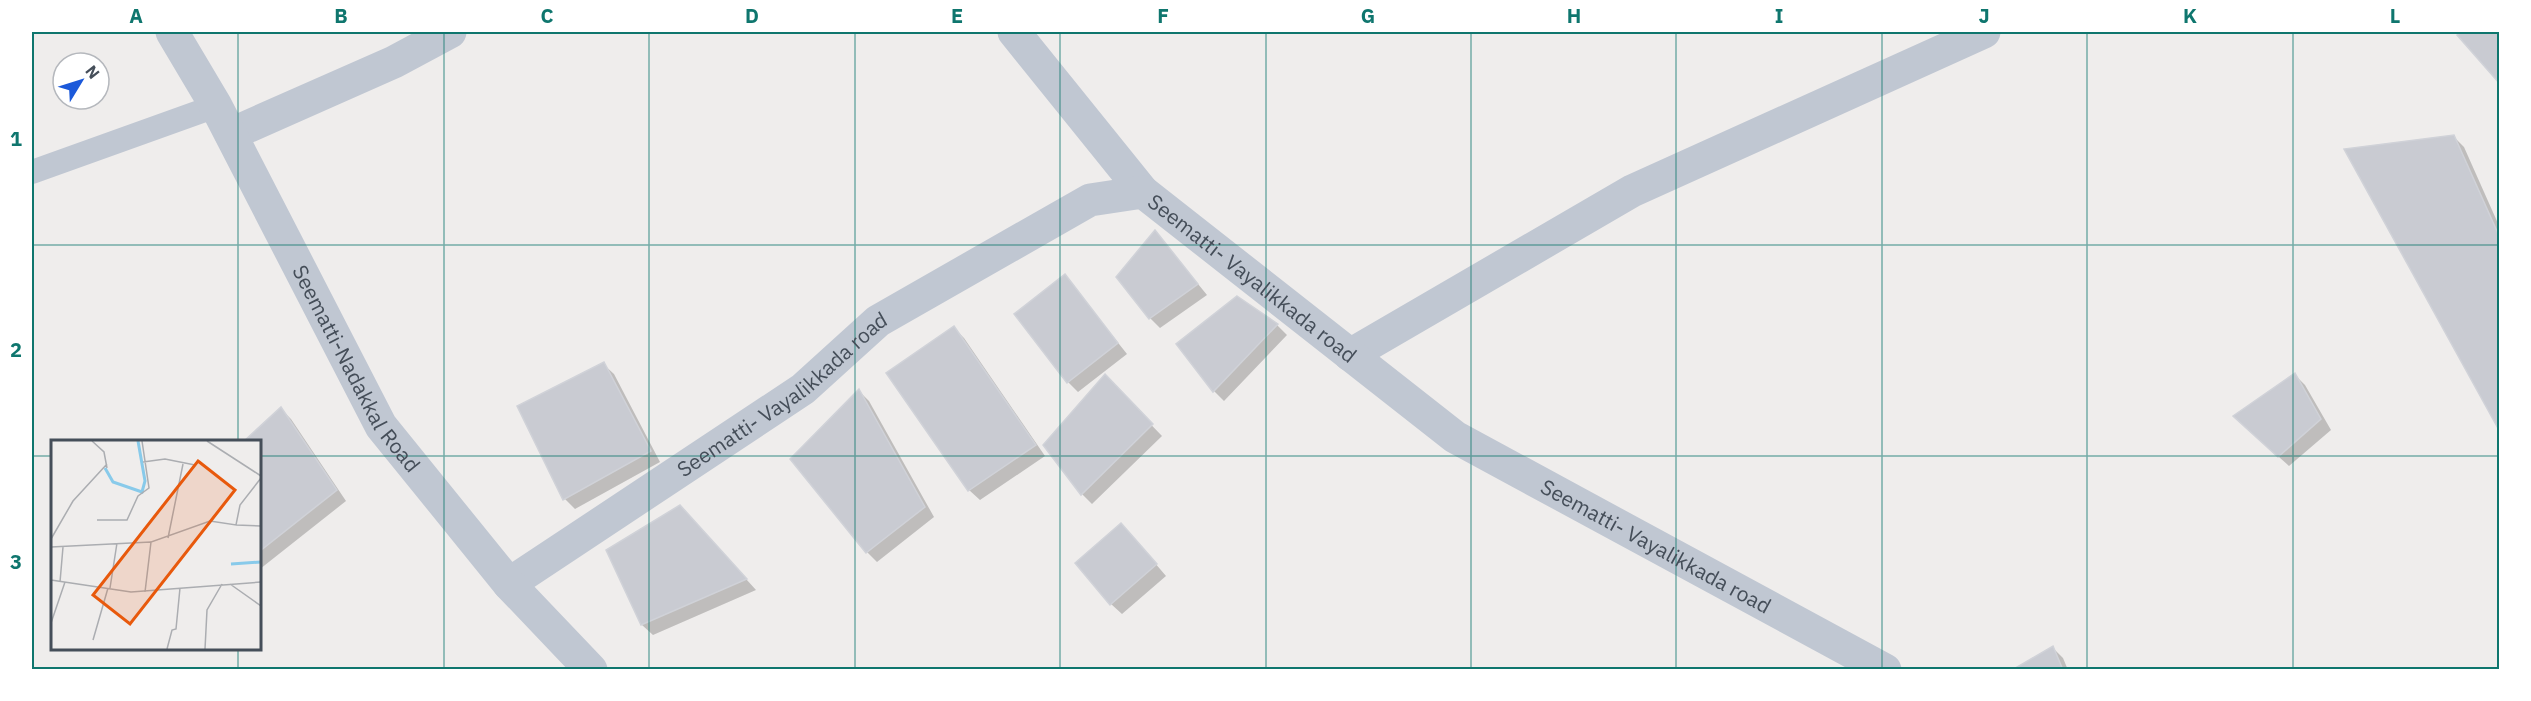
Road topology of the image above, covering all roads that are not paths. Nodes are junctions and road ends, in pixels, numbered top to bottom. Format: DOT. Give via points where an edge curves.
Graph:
graph roads {
  1 [pos="172,32"];
  2 [pos="450,32"];
  3 [pos="1014,32"];
  4 [pos="1984,32"];
  5 [pos="216,106"];
  6 [pos="231,134"];
  7 [pos="32,172"];
  8 [pos="1143,192"];
  9 [pos="1350,355"];
  10 [pos="509,584"];
  11 [pos="591,669"];
  12 [pos="1885,669"];
  1 -- 5 [label="street, Seematti-Nadakkal Road"];
  2 -- 6 [label="street" via="394,62"];
  3 -- 8 [label="street"];
  4 -- 9 [label="street" via="1632,191"];
  5 -- 6 [label="street, Seematti-Nadakkal Road"];
  5 -- 7 [label="lane"];
  6 -- 10 [label="street, Seematti-Nadakkal Road" via="381,426"];
  8 -- 9 [label="street, Seematti- Vayalikkada road"];
  8 -- 10 [label="street, Seematti- Vayalikkada road" via="1090,200 878,321 803,389"];
  9 -- 12 [label="street, Seematti- Vayalikkada road" via="1455,437"];
  10 -- 11 [label="street, Seematti-Nadakkal Road"];
}
